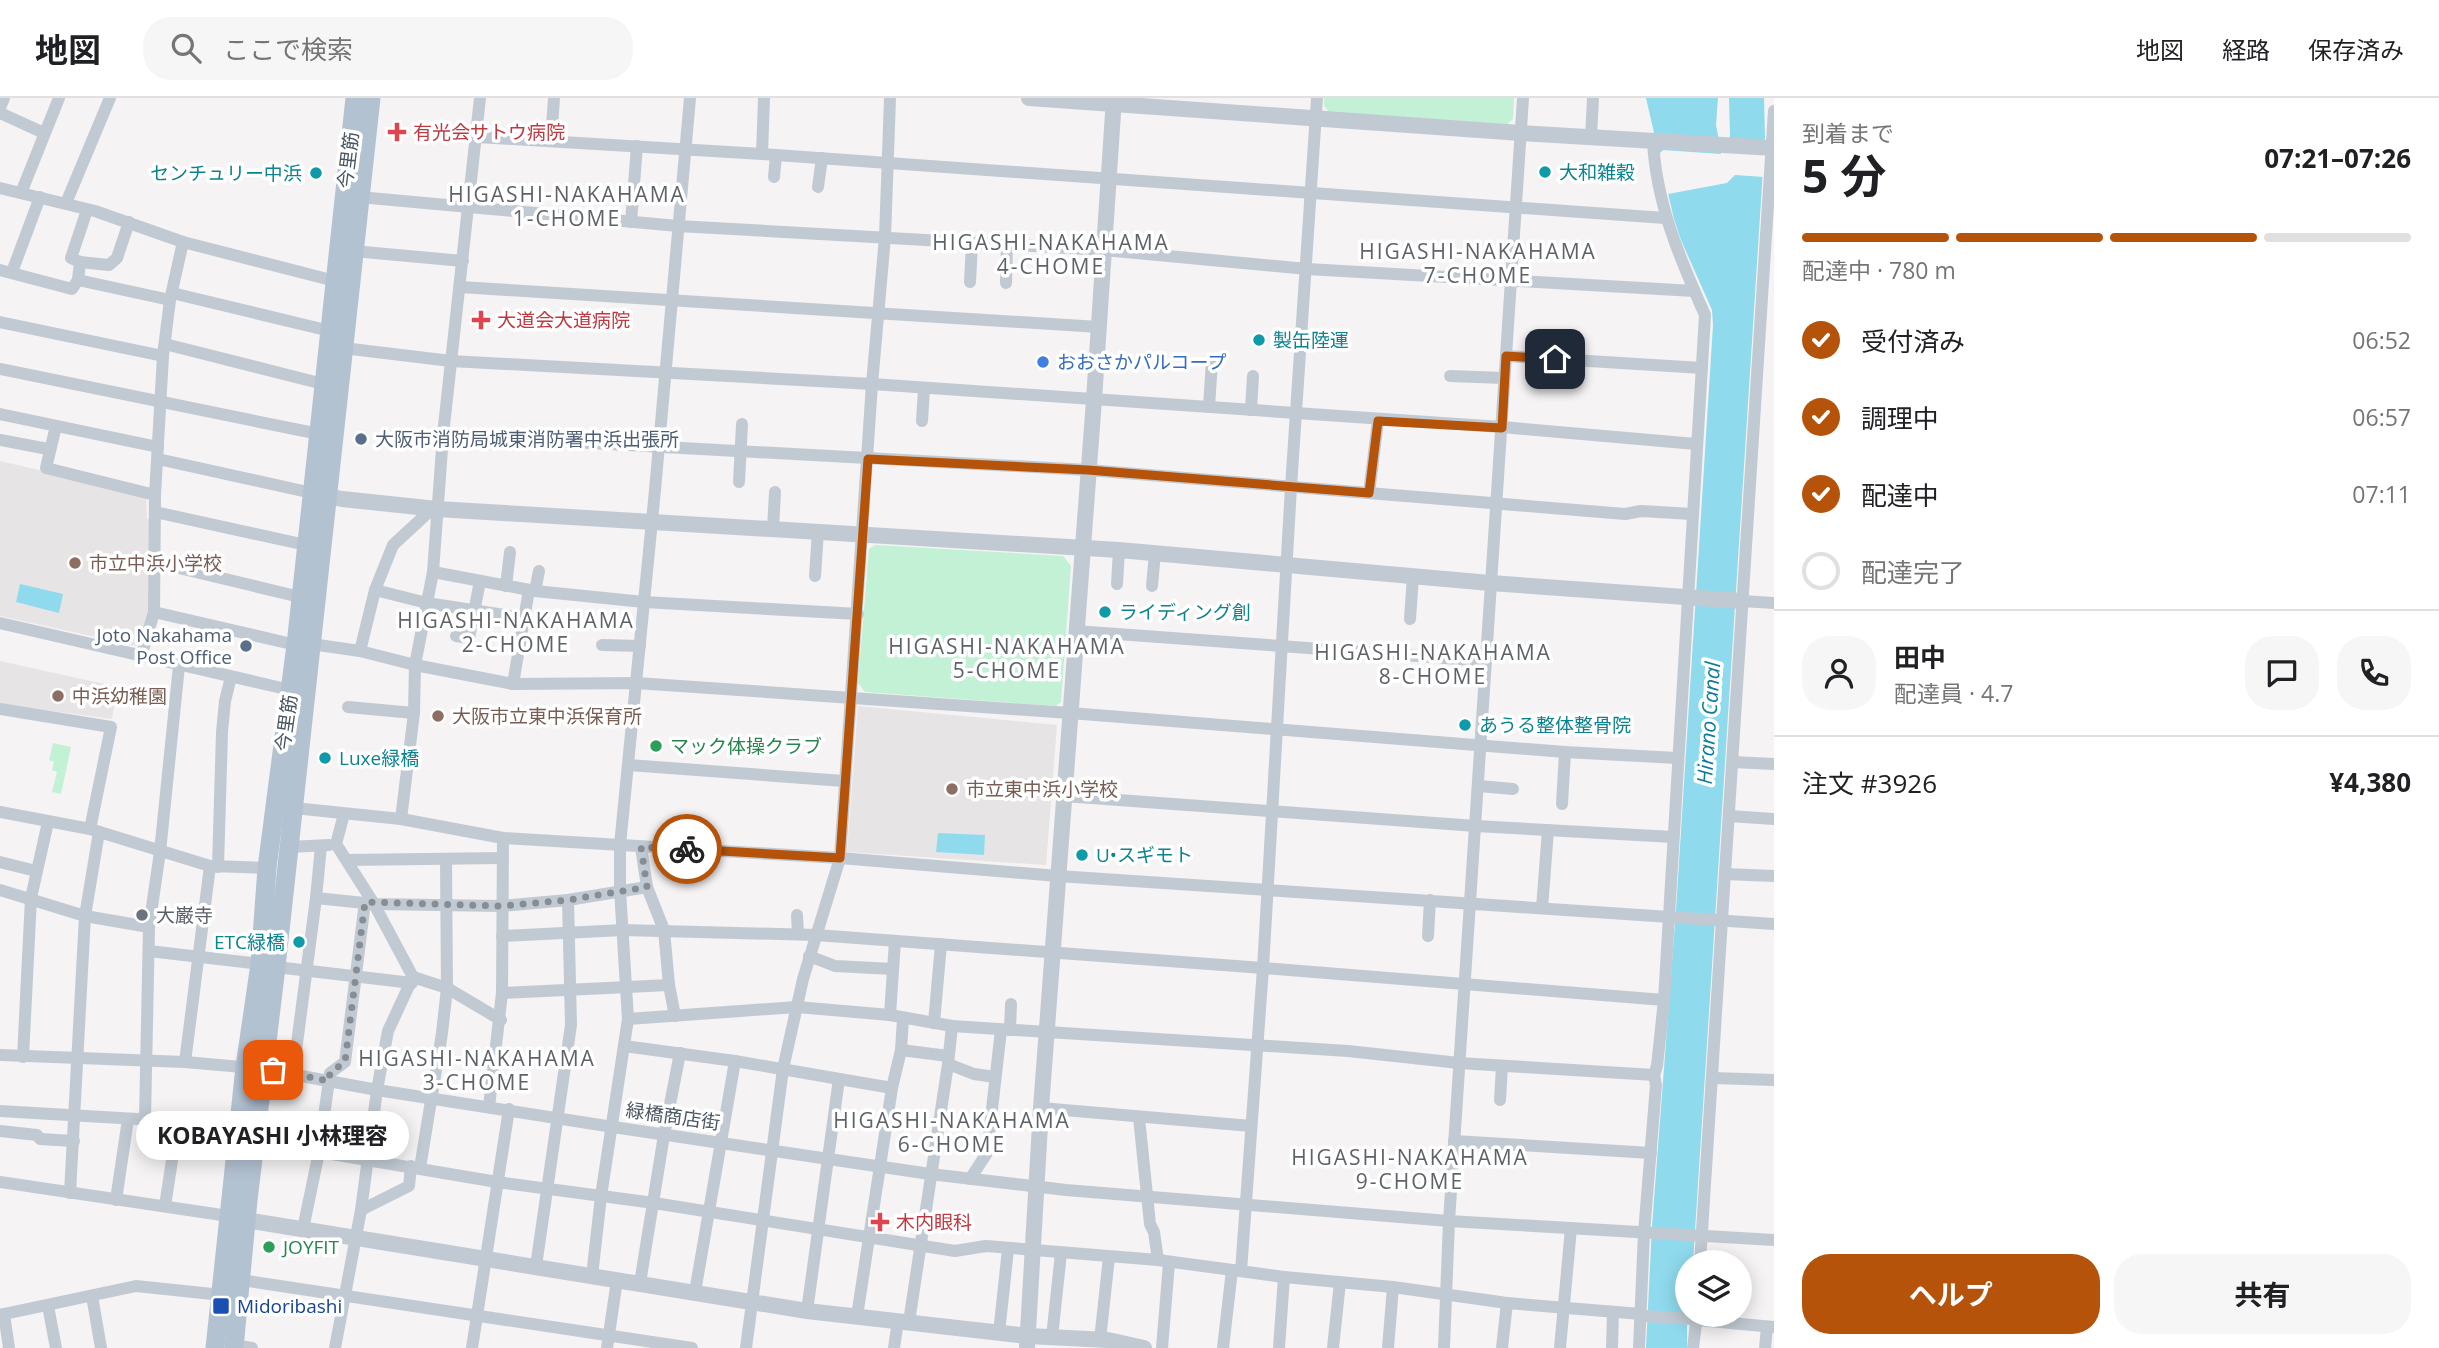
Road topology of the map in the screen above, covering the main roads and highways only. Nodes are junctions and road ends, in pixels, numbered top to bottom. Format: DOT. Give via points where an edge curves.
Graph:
graph roads {
  1 [pos="355,98"];
  2 [pos="372,98"];
  3 [pos="319,494"];
  4 [pos="303,644"];
  5 [pos="298,692"];
  6 [pos="268,966"];
  7 [pos="255,1068"];
  8 [pos="238,1217"];
  9 [pos="234,1347"];
  1 -- 3 [label="main road, 今里筋" via="323,384"];
  2 -- 3 [label="main road, 今里筋" via="343,348"];
  3 -- 4 [label="main road, 今里筋"];
  3 -- 4 [label="main road, 今里筋" via="306,545 300,597"];
  4 -- 5 [label="main road, 今里筋"];
  5 -- 6 [label="main road, 今里筋" via="289,847"];
  5 -- 6 [label="main road, 今里筋" via="267,868"];
  6 -- 7 [label="main road, 今里筋"];
  7 -- 8 [label="main road, 今里筋" via="254,1141"];
  7 -- 8 [label="main road, 今里筋" via="240,1125"];
  8 -- 9 [label="main road, 今里筋" via="241,1280"];
  8 -- 9 [label="main road, 今里筋" via="222,1295"];
}
